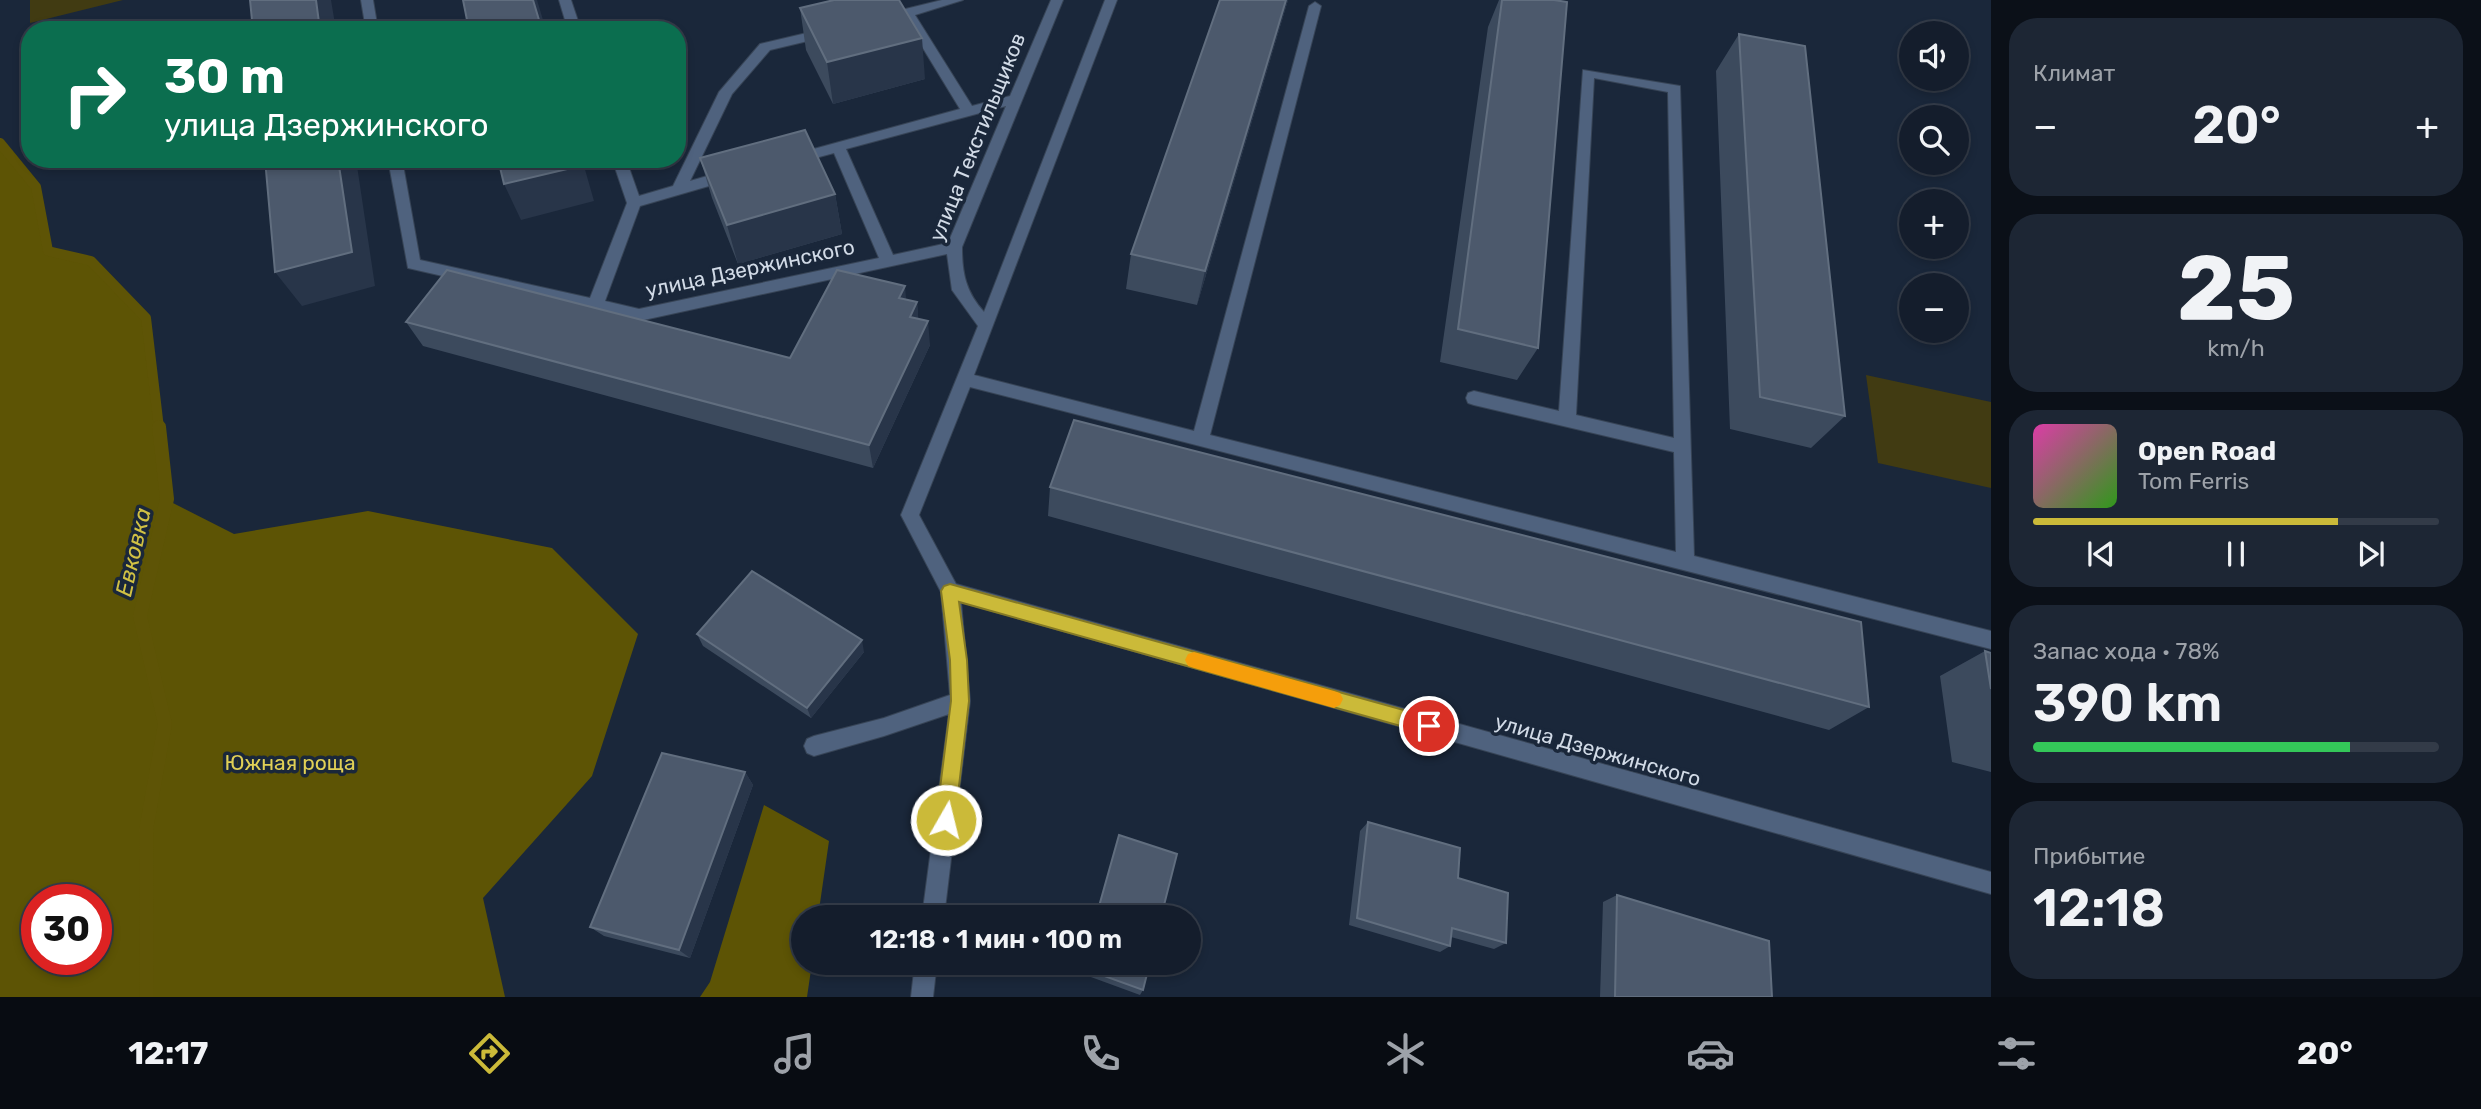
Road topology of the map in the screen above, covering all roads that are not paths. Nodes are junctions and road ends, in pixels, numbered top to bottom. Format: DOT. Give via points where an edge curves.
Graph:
graph roads {
  1 [pos="367,0"];
  2 [pos="565,0"];
  3 [pos="957,0"];
  4 [pos="1056,0"];
  5 [pos="1111,0"];
  6 [pos="1315,6"];
  7 [pos="907,12"];
  8 [pos="370,21"];
  9 [pos="572,21"];
  10 [pos="868,22"];
  11 [pos="843,28"];
  12 [pos="1015,99"];
  13 [pos="969,112"];
  14 [pos="838,147"];
  15 [pos="772,164"];
  16 [pos="397,168"];
  17 [pos="622,168"];
  18 [pos="746,171"];
  19 [pos="680,187"];
  20 [pos="634,203"];
  21 [pos="954,247"];
  22 [pos="888,261"];
  23 [pos="596,306"];
  24 [pos="986,325"];
  25 [pos="964,379"];
  26 [pos="1474,398"];
  27 [pos="1567,420"];
  28 [pos="1200,441"];
  29 [pos="1683,447"];
  30 [pos="1685,563"];
  31 [pos="950,591"];
  32 [pos="1991,640"];
  33 [pos="960,701"];
  34 [pos="814,747"];
  35 [pos="1991,883"];
  36 [pos="934,905"];
  37 [pos="925,975"];
  38 [pos="922,997"];
  1 -- 8 [label="street"];
  2 -- 9 [label="street"];
  3 -- 7 [label="street"];
  4 -- 12 [label="street, улица Текстильщиков"];
  5 -- 24 [label="street"];
  6 -- 28 [label="street"];
  7 -- 10 [label="street"];
  7 -- 13 [label="street"];
  11 -- 19 [label="street" via="765,47 726,92"];
  12 -- 13 [label="street"];
  12 -- 21 [label="street, улица Текстильщиков"];
  13 -- 14 [label="street"];
  14 -- 15 [label="street"];
  14 -- 22 [label="street"];
  16 -- 23 [label="street, улица Дзержинского" via="413,264"];
  17 -- 20 [label="street"];
  18 -- 19 [label="street"];
  19 -- 20 [label="street"];
  20 -- 23 [label="street"];
  21 -- 22 [label="street, улица Дзержинского"];
  21 -- 24 [label="street, улица Текстильщиков" via="957,285 964,302"];
  22 -- 23 [label="street, улица Дзержинского" via="639,315"];
  24 -- 25 [label="street"];
  25 -- 28 [label="street"];
  25 -- 31 [label="street" via="910,515"];
  26 -- 27 [label="street"];
  27 -- 29 [label="street"];
  27 -- 29 [label="street" via="1588,73 1675,89"];
  28 -- 30 [label="street"];
  29 -- 30 [label="street"];
  30 -- 32 [label="street"];
  31 -- 33 [label="street"];
  31 -- 35 [label="street, улица Дзержинского"];
  33 -- 34 [label="street"];
  33 -- 36 [label="street"];
  37 -- 38 [label="street"];
}
